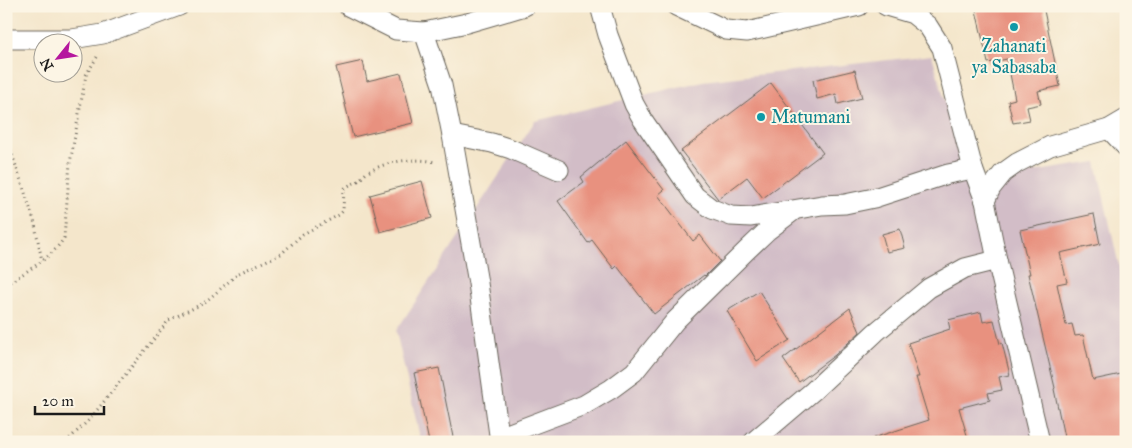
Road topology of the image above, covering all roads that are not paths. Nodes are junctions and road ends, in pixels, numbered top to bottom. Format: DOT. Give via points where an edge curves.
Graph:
graph roads {
  1 [pos="179,6"];
  2 [pos="348,6"];
  3 [pos="525,6"];
  4 [pos="600,6"];
  5 [pos="676,6"];
  6 [pos="860,6"];
  7 [pos="886,6"];
  8 [pos="424,32"];
  9 [pos="6,39"];
  10 [pos="1126,119"];
  11 [pos="1109,129"];
  12 [pos="452,136"];
  13 [pos="1126,147"];
  14 [pos="973,169"];
  15 [pos="558,170"];
  16 [pos="985,200"];
  17 [pos="795,210"];
  18 [pos="997,260"];
  19 [pos="500,439"];
  20 [pos="753,442"];
  21 [pos="1040,442"];
  1 -- 9 [label="street" via="103,34 72,39"];
  2 -- 8 [label="street" via="396,30"];
  3 -- 8 [label="street" via="467,24"];
  4 -- 17 [label="street" via="634,104 695,196 712,210 731,216 751,217"];
  5 -- 6 [label="street" via="726,30 747,32"];
  7 -- 14 [label="street" via="913,14 928,26 942,48"];
  8 -- 12 [label="street" via="442,85"];
  10 -- 11 [label="street"];
  11 -- 13 [label="street"];
  11 -- 16 [label="street" via="1050,146 1017,163 1003,172"];
  12 -- 15 [label="street" via="511,149"];
  12 -- 19 [label="street" via="478,283"];
  14 -- 16 [label="street"];
  14 -- 17 [label="street" via="874,198"];
  16 -- 18 [label="street"];
  17 -- 19 [label="street" via="767,231 675,321 634,372 584,405"];
  18 -- 20 [label="street" via="965,268 929,288"];
  18 -- 21 [label="street"];
}
